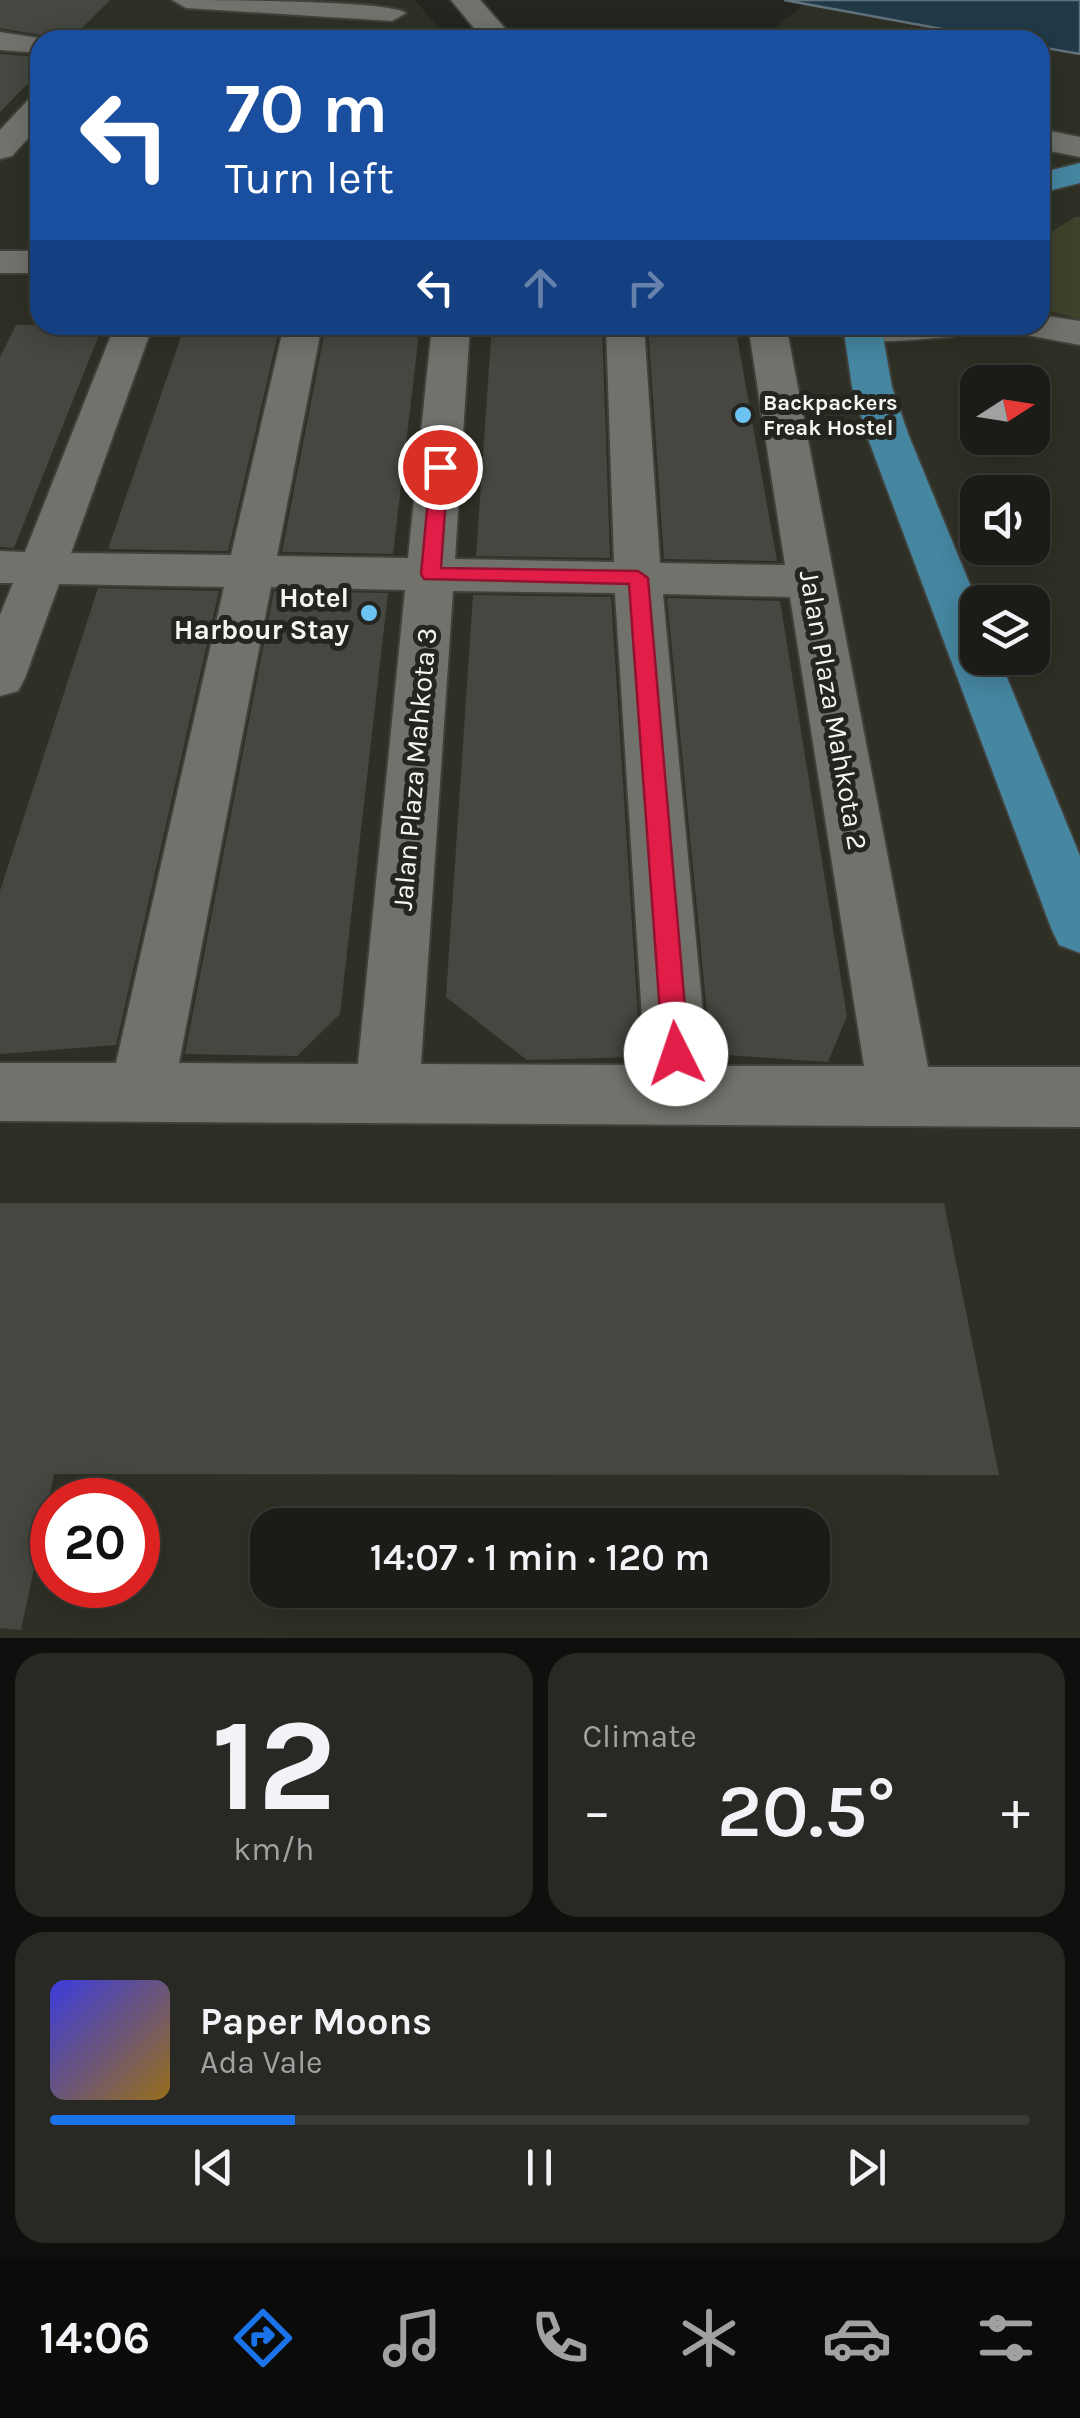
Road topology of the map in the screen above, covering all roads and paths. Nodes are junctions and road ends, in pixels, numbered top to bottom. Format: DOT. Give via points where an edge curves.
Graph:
graph roads {
  1 [pos="186,0"];
  2 [pos="465,0"];
  3 [pos="396,7"];
  4 [pos="383,30"];
  5 [pos="491,30"];
  6 [pos="0,41"];
  7 [pos="30,43"];
  8 [pos="30,117"];
  9 [pos="1050,142"];
  10 [pos="1080,148"];
  11 [pos="0,149"];
  12 [pos="1080,172"];
  13 [pos="1050,180"];
  14 [pos="1050,328"];
  15 [pos="1080,333"];
  16 [pos="129,335"];
  17 [pos="301,335"];
  18 [pos="450,335"];
  19 [pos="626,335"];
  20 [pos="769,335"];
  21 [pos="861,335"];
  22 [pos="20,568"];
  23 [pos="248,571"];
  24 [pos="430,574"];
  25 [pos="638,578"];
  26 [pos="812,581"];
  27 [pos="0,678"];
  28 [pos="1080,928"];
  29 [pos="0,1092"];
  30 [pos="141,1092"];
  31 [pos="387,1094"];
  32 [pos="679,1094"];
  33 [pos="901,1096"];
  34 [pos="1080,1096"];
  1 -- 3 [label="street"];
  2 -- 5 [label="street"];
  3 -- 4 [label="street"];
  6 -- 7 [label="street"];
  8 -- 11 [label="street"];
  9 -- 10 [label="street"];
  12 -- 13 [label="main road"];
  14 -- 15 [label="street"];
  16 -- 22 [label="street"];
  17 -- 23 [label="street"];
  18 -- 24 [label="street, Jalan Plaza Mahkota 3"];
  19 -- 25 [label="street"];
  20 -- 26 [label="street, Jalan Plaza Mahkota 2"];
  21 -- 28 [label="main road" via="908,490"];
  22 -- 23 [label="street"];
  22 -- 27 [label="street"];
  23 -- 24 [label="street"];
  23 -- 30 [label="street"];
  24 -- 25 [label="street"];
  24 -- 31 [label="street, Jalan Plaza Mahkota 3"];
  25 -- 26 [label="street"];
  25 -- 32 [label="street"];
  26 -- 33 [label="street, Jalan Plaza Mahkota 2"];
  29 -- 30 [label="street"];
  30 -- 31 [label="street"];
  31 -- 32 [label="street"];
  32 -- 33 [label="street"];
  33 -- 34 [label="street"];
}
